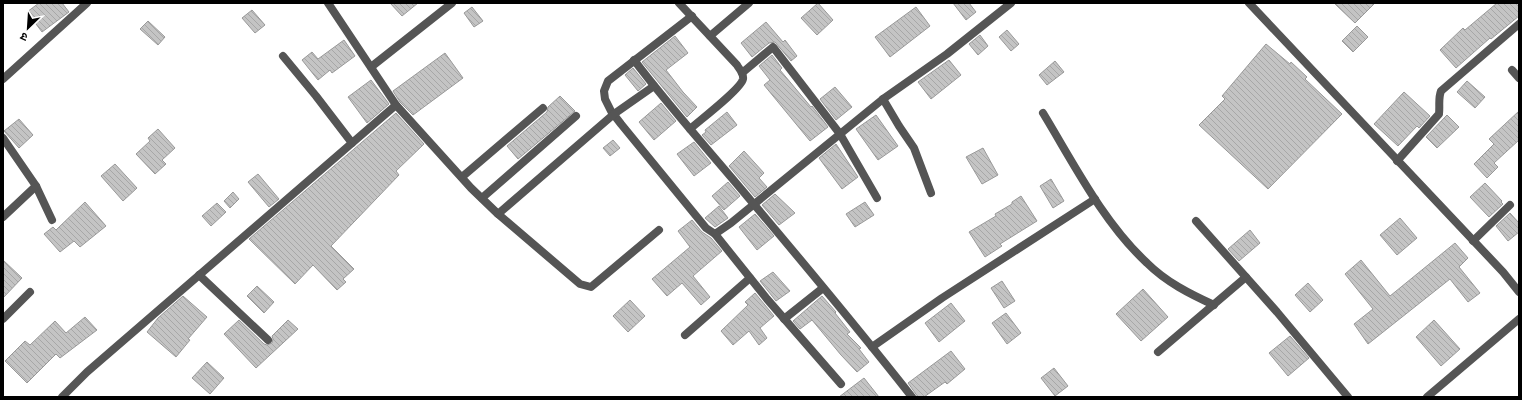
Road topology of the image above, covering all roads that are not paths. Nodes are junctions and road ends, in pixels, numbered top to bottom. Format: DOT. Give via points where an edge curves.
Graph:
graph roads {
  1 [pos="87,3"];
  2 [pos="328,3"];
  3 [pos="452,3"];
  4 [pos="680,3"];
  5 [pos="749,3"];
  6 [pos="1010,3"];
  7 [pos="1249,3"];
  8 [pos="692,16"];
  9 [pos="1519,24"];
  10 [pos="710,36"];
  11 [pos="283,56"];
  12 [pos="634,60"];
  13 [pos="371,67"];
  14 [pos="1512,70"];
  15 [pos="742,73"];
  16 [pos="1519,78"];
  17 [pos="3,79"];
  18 [pos="654,86"];
  19 [pos="883,99"];
  20 [pos="396,105"];
  21 [pos="544,108"];
  22 [pos="1043,113"];
  23 [pos="614,114"];
  24 [pos="576,116"];
  25 [pos="690,129"];
  26 [pos="840,134"];
  27 [pos="3,138"];
  28 [pos="352,143"];
  29 [pos="1397,161"];
  30 [pos="462,177"];
  31 [pos="36,186"];
  32 [pos="932,193"];
  33 [pos="482,198"];
  34 [pos="877,198"];
  35 [pos="1095,199"];
  36 [pos="754,204"];
  37 [pos="1510,205"];
  38 [pos="498,214"];
  39 [pos="3,217"];
  40 [pos="52,220"];
  41 [pos="1196,221"];
  42 [pos="659,230"];
  43 [pos="715,234"];
  44 [pos="1473,241"];
  45 [pos="199,275"];
  46 [pos="750,278"];
  47 [pos="1246,278"];
  48 [pos="823,288"];
  49 [pos="30,292"];
  50 [pos="1519,292"];
  51 [pos="1214,305"];
  52 [pos="3,319"];
  53 [pos="784,319"];
  54 [pos="1519,319"];
  55 [pos="686,335"];
  56 [pos="268,340"];
  57 [pos="872,347"];
  58 [pos="1158,352"];
  59 [pos="841,384"];
  60 [pos="62,397"];
  61 [pos="912,397"];
  62 [pos="1348,397"];
  63 [pos="1426,397"];
  1 -- 17 [label="street"];
  2 -- 13 [label="street"];
  3 -- 13 [label="street"];
  4 -- 8 [label="street"];
  5 -- 10 [label="street"];
  6 -- 19 [label="street" via="948,54"];
  7 -- 29 [label="street"];
  8 -- 10 [label="street"];
  8 -- 12 [label="street"];
  9 -- 29 [label="street" via="1442,91 1439,114"];
  10 -- 15 [label="street"];
  11 -- 28 [label="street"];
  12 -- 18 [label="street"];
  12 -- 23 [label="street" via="608,81 604,91 605,99"];
  13 -- 20 [label="street"];
  14 -- 16 [label="street"];
  15 -- 25 [label="street" via="743,78 737,88"];
  15 -- 26 [label="street" via="773,47"];
  18 -- 23 [label="street"];
  18 -- 25 [label="street"];
  19 -- 26 [label="street"];
  19 -- 32 [label="street" via="914,148"];
  20 -- 28 [label="street"];
  20 -- 30 [label="street"];
  21 -- 30 [label="street"];
  22 -- 35 [label="street"];
  23 -- 38 [label="street"];
  23 -- 43 [label="street" via="706,228"];
  24 -- 33 [label="street"];
  25 -- 36 [label="street"];
  26 -- 34 [label="street"];
  26 -- 36 [label="street"];
  27 -- 31 [label="street"];
  28 -- 45 [label="street"];
  29 -- 44 [label="street"];
  30 -- 33 [label="street"];
  31 -- 39 [label="street"];
  31 -- 40 [label="street"];
  33 -- 38 [label="street"];
  35 -- 51 [label="street" via="1147,263 1190,295"];
  35 -- 57 [label="street" via="942,298"];
  36 -- 43 [label="street"];
  36 -- 48 [label="street"];
  37 -- 44 [label="street"];
  38 -- 42 [label="street" via="580,284 591,287"];
  41 -- 47 [label="street"];
  43 -- 46 [label="street"];
  44 -- 50 [label="street"];
  45 -- 56 [label="street"];
  45 -- 60 [label="street" via="87,372"];
  46 -- 53 [label="street"];
  46 -- 55 [label="street"];
  47 -- 51 [label="street"];
  47 -- 62 [label="street"];
  48 -- 53 [label="street"];
  48 -- 57 [label="street"];
  49 -- 52 [label="street"];
  51 -- 58 [label="street"];
  53 -- 59 [label="street"];
  54 -- 63 [label="street"];
  57 -- 61 [label="street"];
}
